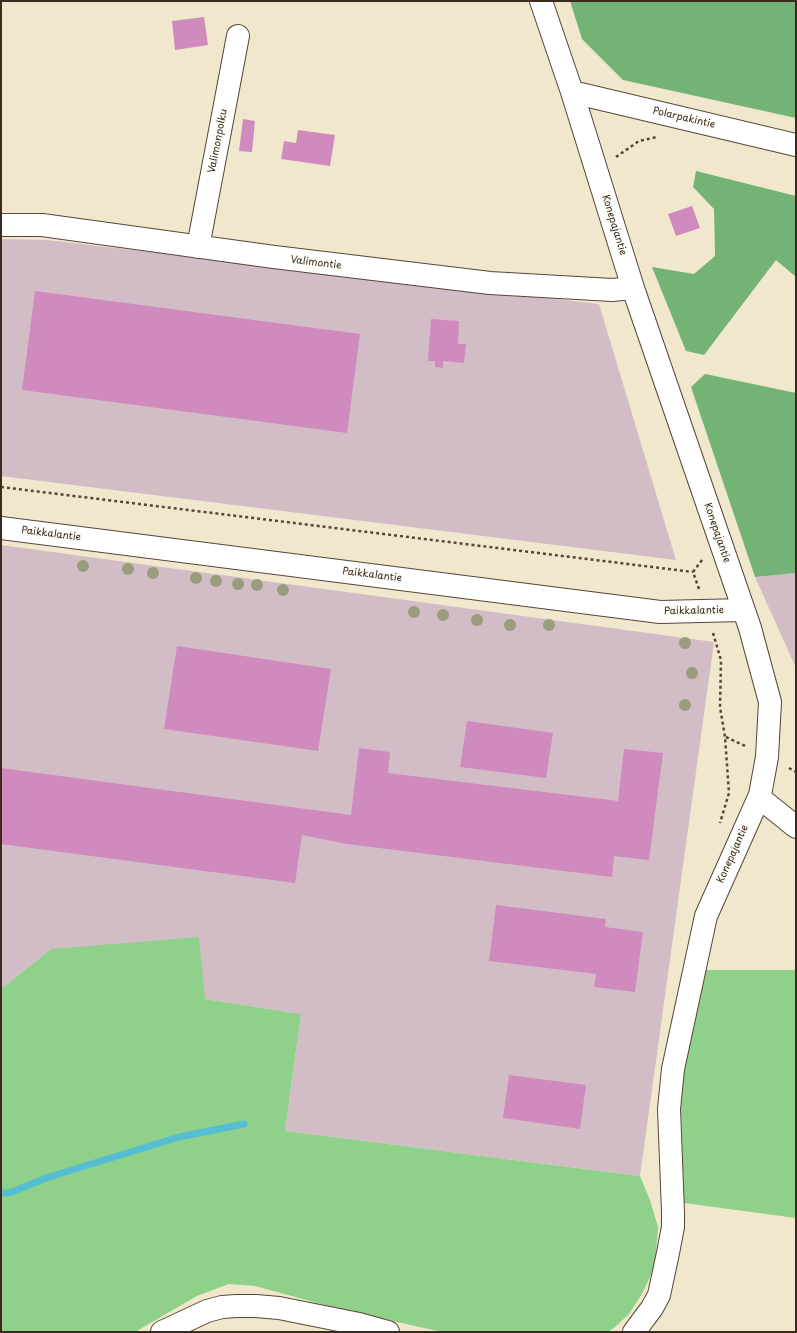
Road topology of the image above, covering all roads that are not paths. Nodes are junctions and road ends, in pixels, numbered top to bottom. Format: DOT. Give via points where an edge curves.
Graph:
graph roads {
  1 [pos="541,1"];
  2 [pos="238,36"];
  3 [pos="572,92"];
  4 [pos="796,145"];
  5 [pos="1,225"];
  6 [pos="198,247"];
  7 [pos="633,288"];
  8 [pos="1,528"];
  9 [pos="743,610"];
  10 [pos="760,795"];
  11 [pos="796,827"];
  12 [pos="162,1332"];
  13 [pos="388,1332"];
  14 [pos="634,1332"];
  1 -- 3 [label="street, Konepajantie"];
  2 -- 6 [label="street, Valimonpolku"];
  3 -- 4 [label="street, Polarpakintie"];
  3 -- 7 [label="street, Konepajantie"];
  5 -- 6 [label="street, Valimontie" via="42,225"];
  6 -- 7 [label="street, Valimontie" via="490,283 612,290"];
  7 -- 9 [label="street, Konepajantie"];
  8 -- 9 [label="street, Paikkalantie" via="660,612"];
  9 -- 10 [label="street, Konepajantie" via="770,702 767,757"];
  10 -- 11 [label="street" via="761,799"];
  10 -- 14 [label="street, Konepajantie" via="706,916 673,1068 669,1109 673,1227 666,1268 659,1295"];
  12 -- 13 [label="street" via="207,1311 243,1306 279,1308"];
}
